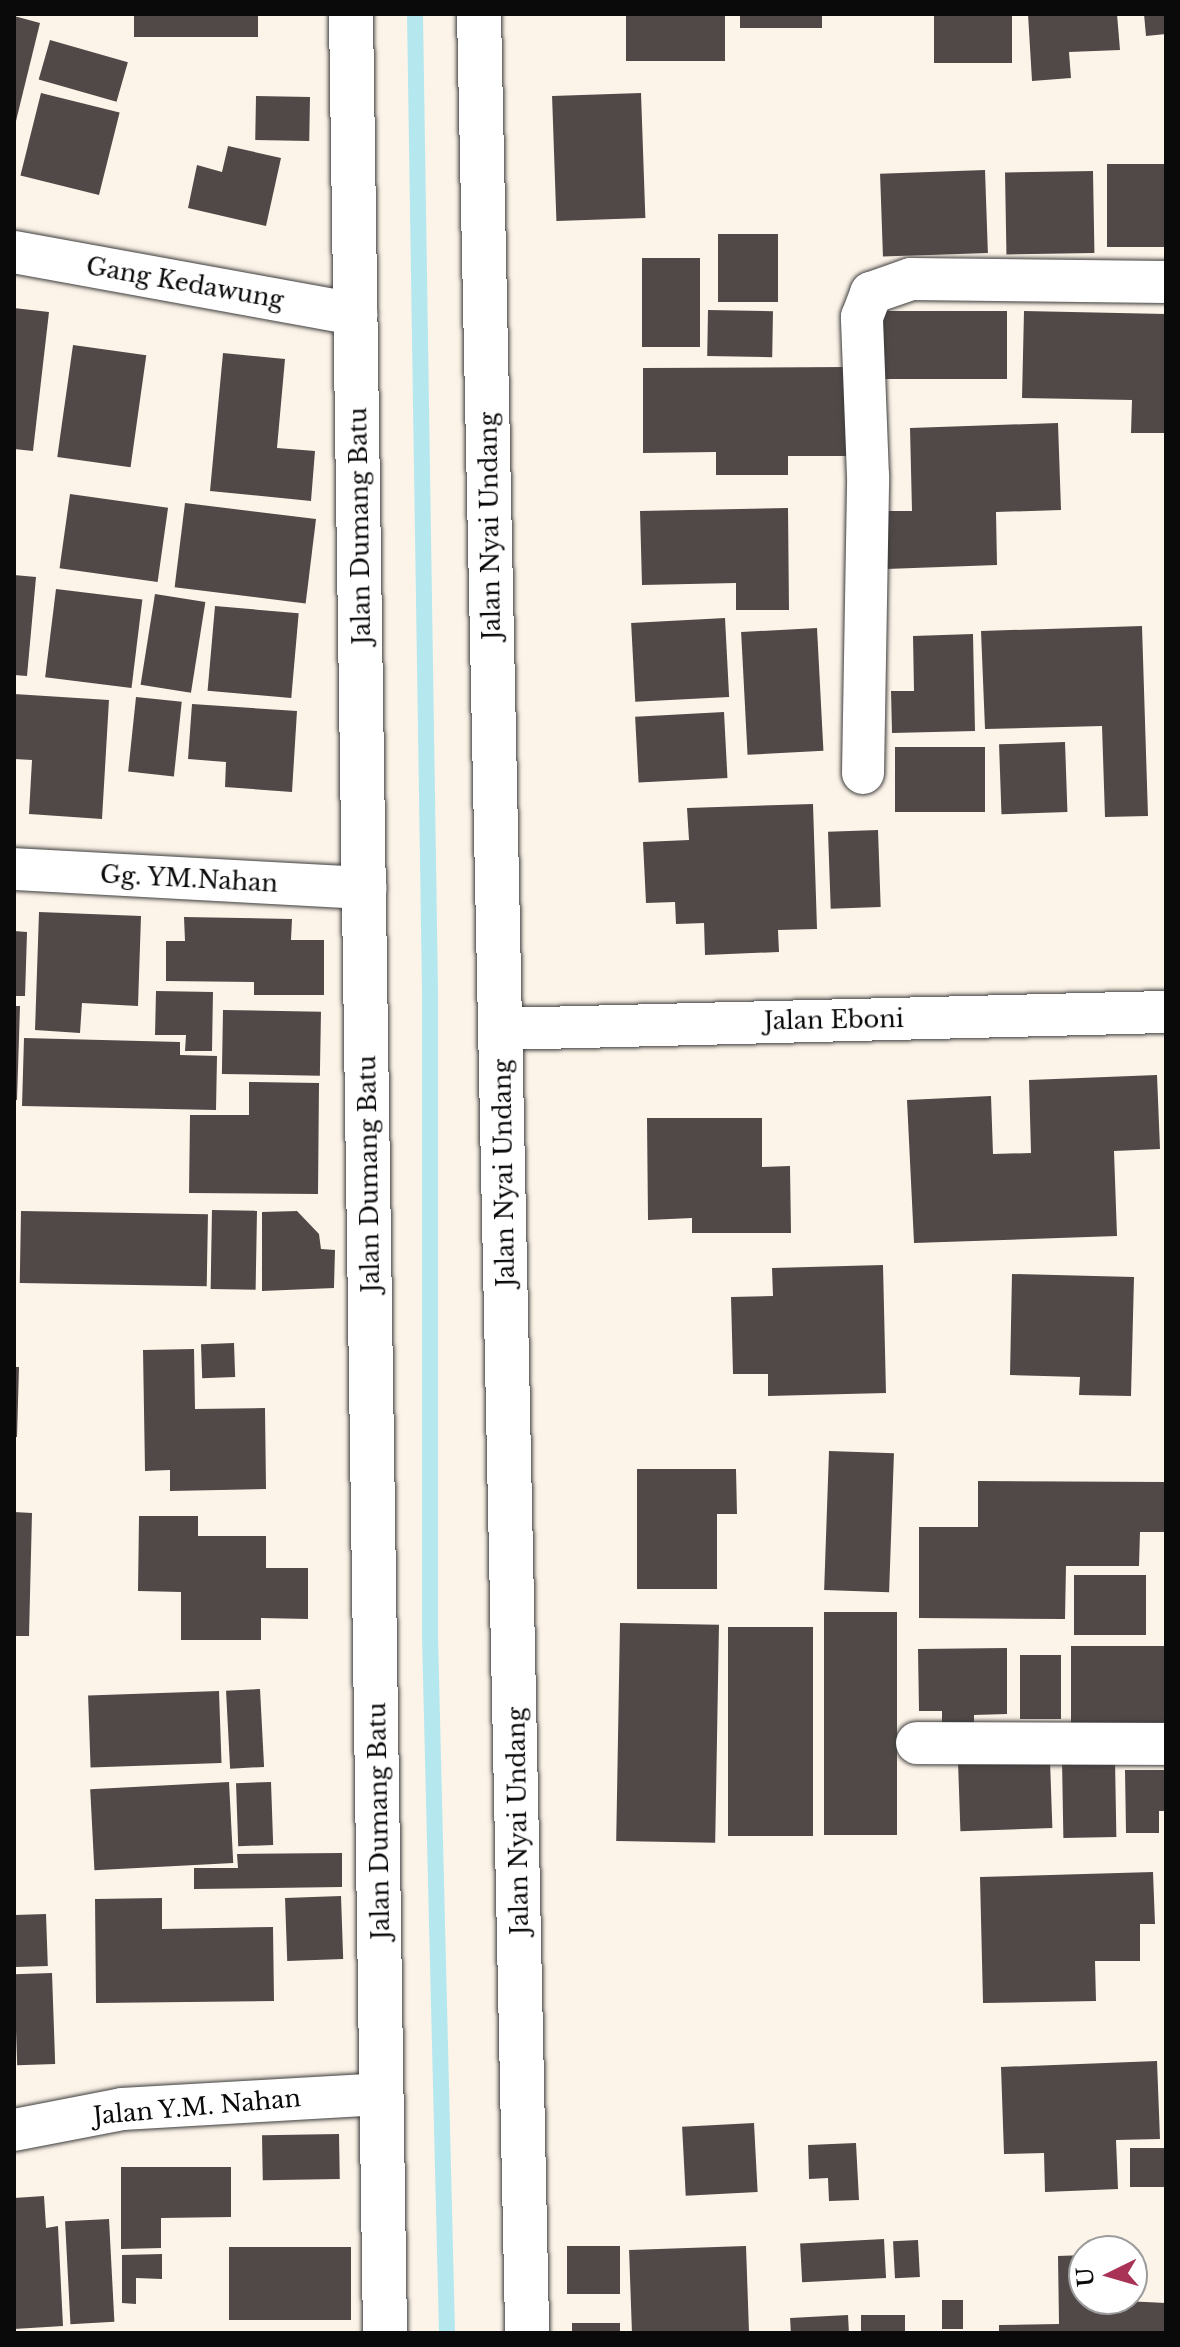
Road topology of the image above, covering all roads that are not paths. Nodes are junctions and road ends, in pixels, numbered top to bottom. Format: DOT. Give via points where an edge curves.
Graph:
graph roads {
  1 [pos="351,14"];
  2 [pos="479,14"];
  3 [pos="14,252"];
  4 [pos="1166,282"];
  5 [pos="356,314"];
  6 [pos="863,773"];
  7 [pos="14,869"];
  8 [pos="365,888"];
  9 [pos="1166,1012"];
  10 [pos="502,1029"];
  11 [pos="917,1743"];
  12 [pos="1166,1744"];
  13 [pos="381,2094"];
  14 [pos="14,2130"];
  15 [pos="385,2333"];
  16 [pos="527,2333"];
  1 -- 5 [label="street, Jalan Dumang Batu"];
  2 -- 10 [label="street, Jalan Nyai Undang"];
  3 -- 5 [label="street, Gang Kedawung"];
  4 -- 6 [label="street" via="911,279 871,293 862,317 868,476"];
  5 -- 8 [label="street, Jalan Dumang Batu"];
  7 -- 8 [label="street, Gg. YM.Nahan"];
  8 -- 13 [label="street, Jalan Dumang Batu"];
  9 -- 10 [label="street, Jalan Eboni"];
  10 -- 16 [label="street, Jalan Nyai Undang"];
  11 -- 12 [label="street"];
  13 -- 14 [label="street, Jalan Y.M. Nahan" via="122,2109"];
  13 -- 15 [label="street, Jalan Dumang Batu"];
}
